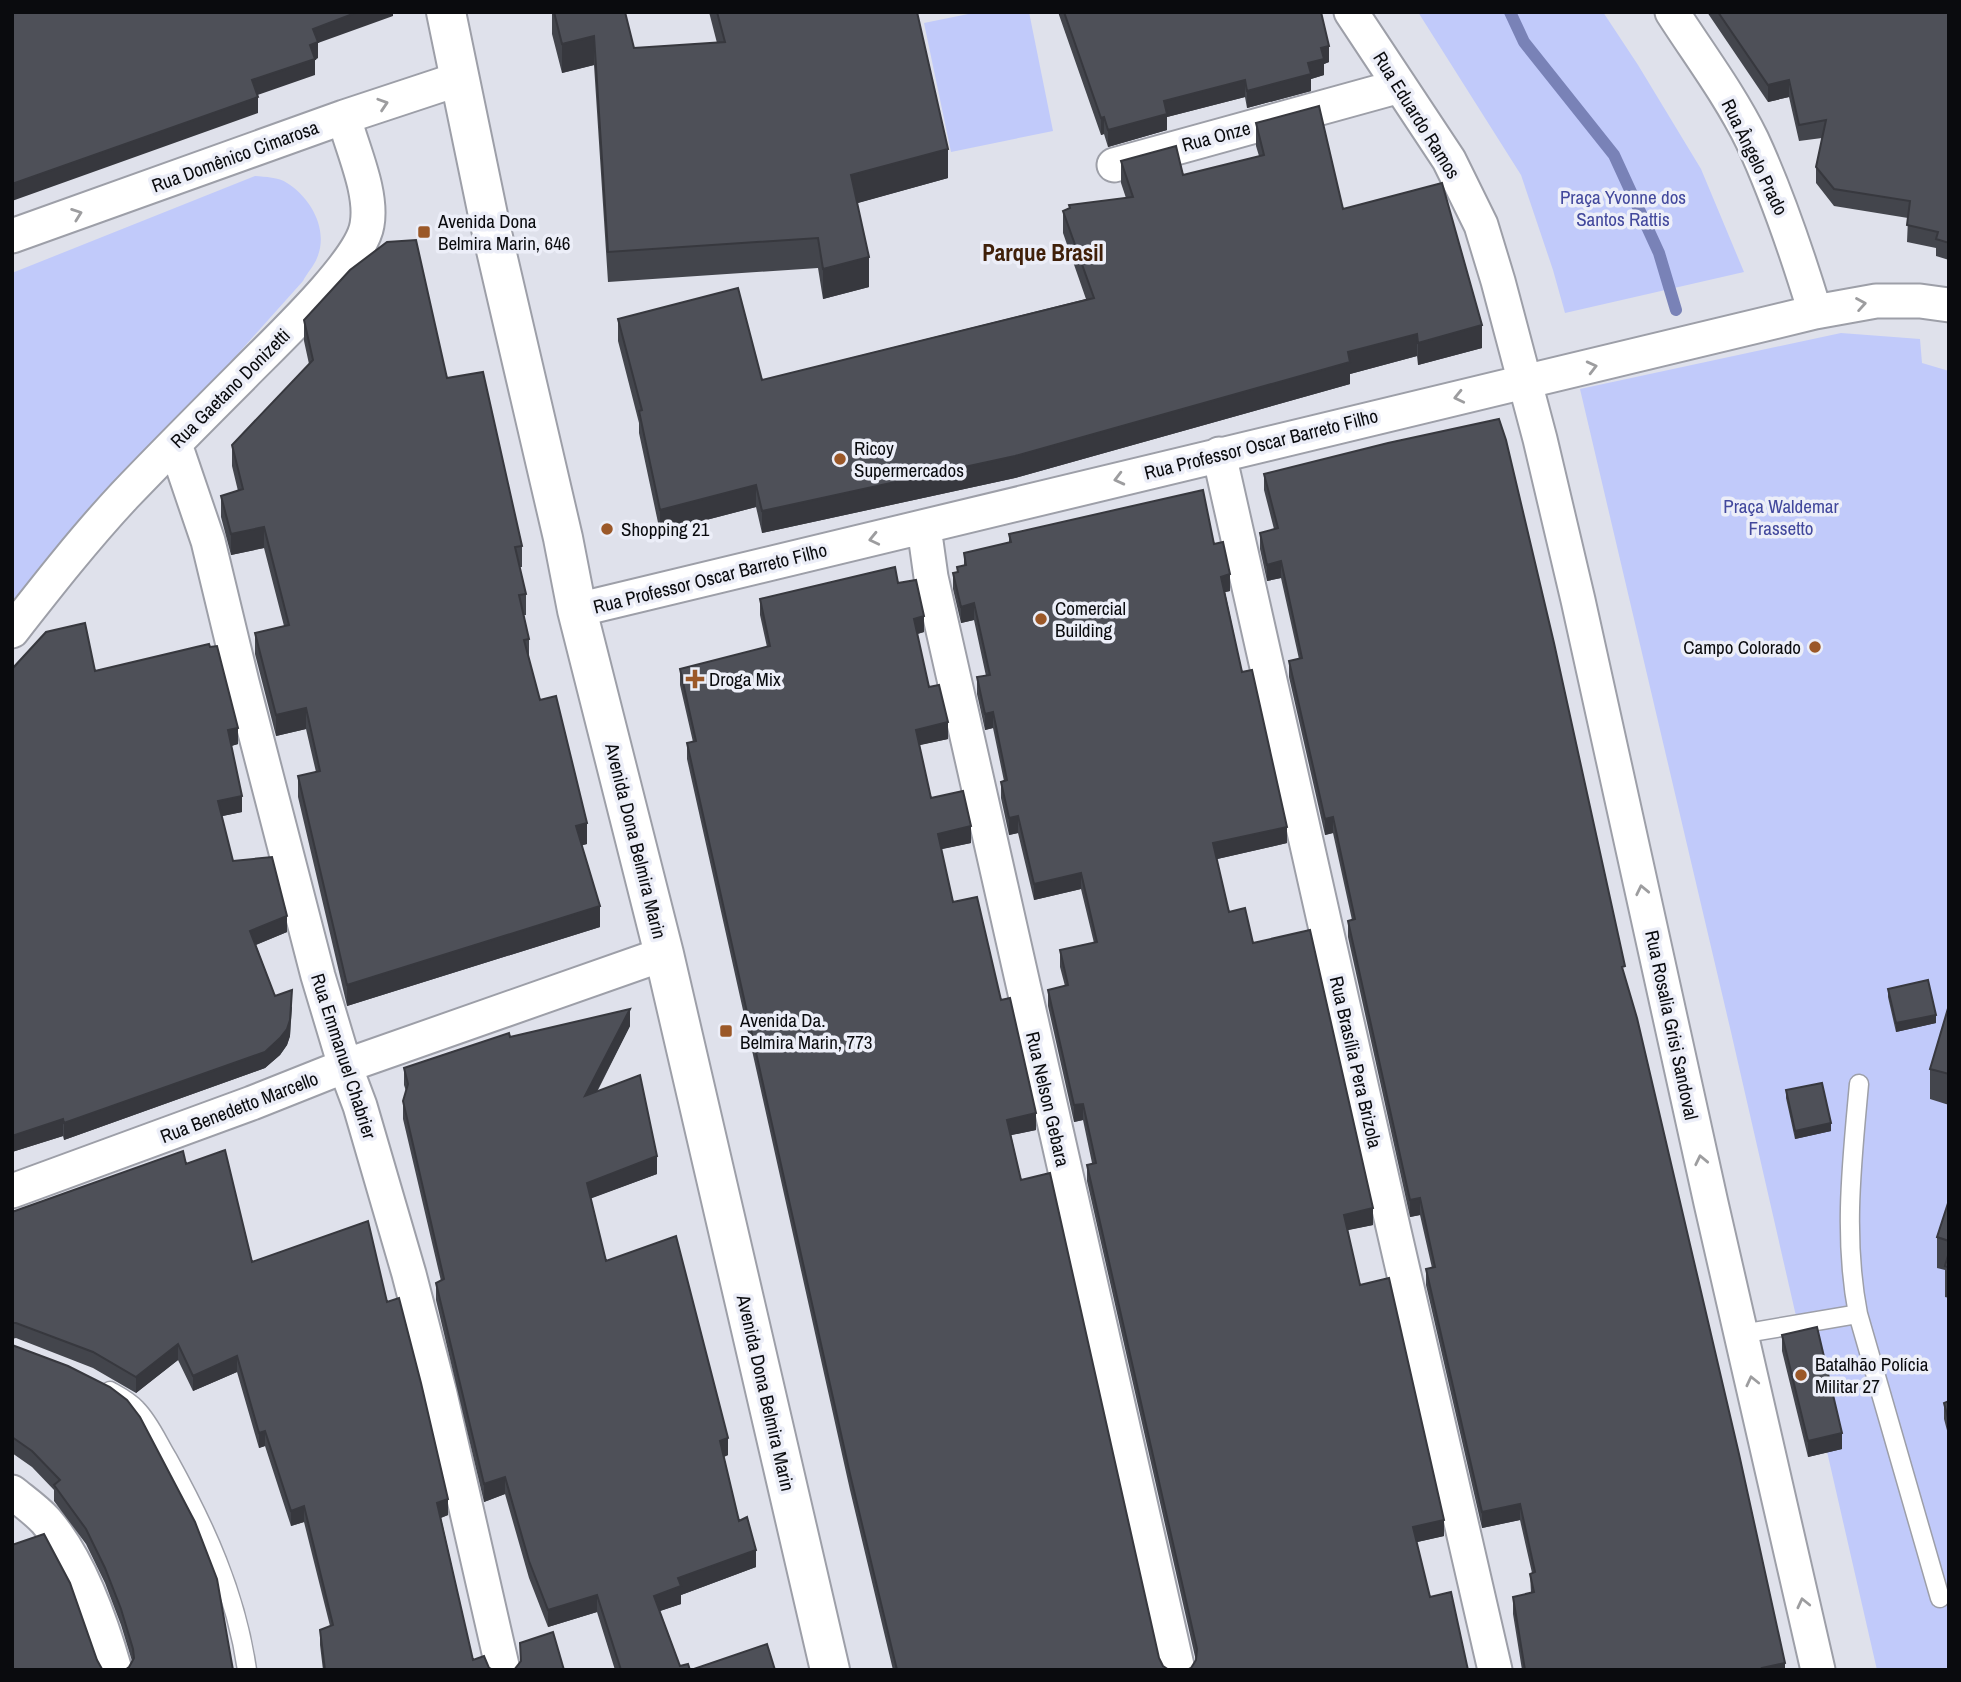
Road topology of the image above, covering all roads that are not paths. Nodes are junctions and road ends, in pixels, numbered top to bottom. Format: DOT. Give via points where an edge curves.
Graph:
graph roads {
  1 [pos="446,12"];
  2 [pos="1351,12"];
  3 [pos="1672,12"];
  4 [pos="459,79"];
  5 [pos="1400,86"];
  6 [pos="344,117"];
  7 [pos="1114,164"];
  8 [pos="12,236"];
  9 [pos="1949,305"];
  10 [pos="1815,312"];
  11 [pos="1525,381"];
  12 [pos="175,444"];
  13 [pos="1219,454"];
  14 [pos="923,527"];
  15 [pos="577,610"];
  16 [pos="12,631"];
  17 [pos="664,954"];
  18 [pos="345,1066"];
  19 [pos="1859,1084"];
  20 [pos="12,1191"];
  21 [pos="1858,1314"];
  22 [pos="1741,1334"];
  23 [pos="97,1384"];
  24 [pos="17,1502"];
  25 [pos="1940,1598"];
  26 [pos="115,1670"];
  27 [pos="247,1670"];
  28 [pos="503,1670"];
  29 [pos="830,1670"];
  30 [pos="1178,1670"];
  31 [pos="1495,1670"];
  32 [pos="1818,1670"];
  1 -- 4 [label="main road, Avenida Dona Belmira Marin"];
  2 -- 5 [label="street, Rua Eduardo Ramos"];
  3 -- 10 [label="street, Rua Ângelo Prado" via="1751,139 1786,220"];
  6 -- 4 [label="street, Rua Domênico Cimarosa, one-way"];
  4 -- 15 [label="main road, Avenida Dona Belmira Marin"];
  5 -- 7 [label="street, Rua Onze"];
  5 -- 11 [label="street, Rua Eduardo Ramos" via="1449,160 1481,225"];
  8 -- 6 [label="street, Rua Domênico Cimarosa, one-way"];
  6 -- 12 [label="street, Rua Gaetano Donizetti" via="368,208 362,240 299,319"];
  10 -- 9 [label="street, Rua Professor Oscar Barreto Filho, one-way" via="1875,301"];
  11 -- 10 [label="street, Rua Professor Oscar Barreto Filho, one-way"];
  11 -- 13 [label="street, Rua Professor Oscar Barreto Filho, one-way"];
  22 -- 11 [label="street, Rua Rosalia Grisi Sandoval, one-way"];
  12 -- 16 [label="street, Rua Gaetano Donizetti" via="73,555"];
  12 -- 18 [label="street, Rua Emmanuel Chabrier" via="208,541"];
  13 -- 14 [label="street, Rua Professor Oscar Barreto Filho, one-way"];
  13 -- 31 [label="street, Rua Brasília Pera Brizola"];
  14 -- 15 [label="street, Rua Professor Oscar Barreto Filho, one-way"];
  14 -- 30 [label="street, Rua Nelson Gebara" via="1018,969"];
  15 -- 17 [label="main road, Avenida Dona Belmira Marin"];
  17 -- 18 [label="street, Rua Benedetto Marcello"];
  17 -- 29 [label="main road, Avenida Dona Belmira Marin"];
  18 -- 20 [label="street, Rua Benedetto Marcello"];
  18 -- 28 [label="street, Rua Emmanuel Chabrier" via="364,1118 440,1394"];
  19 -- 21 [label="lane" via="1848,1231"];
  21 -- 22 [label="lane"];
  21 -- 25 [label="lane"];
  32 -- 22 [label="street, Rua Rosalia Grisi Sandoval, one-way"];
  23 -- 27 [label="lane" via="138,1410 203,1525 232,1598"];
  24 -- 26 [label="street" via="46,1521 70,1557 91,1600"];
}
